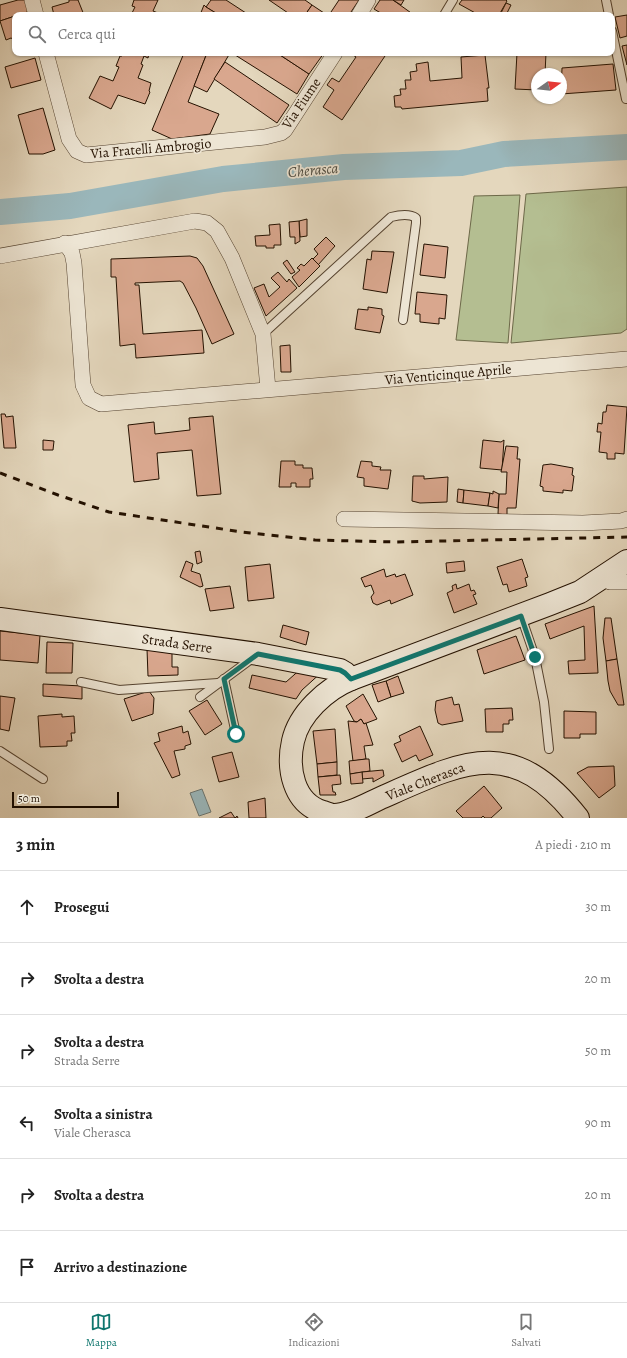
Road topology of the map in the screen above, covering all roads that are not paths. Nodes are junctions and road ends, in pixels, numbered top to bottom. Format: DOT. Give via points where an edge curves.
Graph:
graph roads {
  1 [pos="32,0"];
  2 [pos="368,0"];
  3 [pos="453,0"];
  4 [pos="606,0"];
  5 [pos="35,12"];
  6 [pos="361,12"];
  7 [pos="446,12"];
  8 [pos="608,12"];
  9 [pos="615,46"];
  10 [pos="47,56"];
  11 [pos="333,56"];
  12 [pos="626,99"];
  13 [pos="281,133"];
  14 [pos="64,243"];
  15 [pos="0,256"];
  16 [pos="402,320"];
  17 [pos="263,334"];
  18 [pos="627,359"];
  19 [pos="268,389"];
  20 [pos="344,519"];
  21 [pos="627,519"];
  22 [pos="627,560"];
  23 [pos="602,578"];
  24 [pos="627,582"];
  25 [pos="521,616"];
  26 [pos="0,619"];
  27 [pos="258,654"];
  28 [pos="351,679"];
  29 [pos="221,681"];
  30 [pos="82,682"];
  31 [pos="200,696"];
  32 [pos="236,734"];
  33 [pos="549,749"];
  34 [pos="0,751"];
  35 [pos="43,779"];
  36 [pos="310,814"];
  37 [pos="578,818"];
  1 -- 5 [label="street"];
  2 -- 6 [label="street"];
  3 -- 7 [label="lane"];
  4 -- 8 [label="lane"];
  9 -- 12 [label="lane"];
  10 -- 13 [label="street, Via Fratelli Ambrogio" via="69,139 77,151 86,155 265,137"];
  11 -- 13 [label="street, Via Fiume"];
  14 -- 15 [label="street"];
  14 -- 17 [label="street" via="195,221 207,223 217,231 232,258"];
  14 -- 19 [label="street, Via Venticinque Aprile" via="72,253 74,263 83,385 85,392 94,402 107,405"];
  16 -- 17 [label="lane" via="416,218 398,215 391,217"];
  17 -- 19 [label="street"];
  18 -- 19 [label="street, Via Venticinque Aprile"];
  20 -- 21 [label="street" via="583,523"];
  22 -- 23 [label="main road, Viale Cherasca"];
  23 -- 24 [label="street" via="610,582"];
  23 -- 25 [label="main road, Viale Cherasca" via="580,592"];
  25 -- 28 [label="main road, Viale Cherasca"];
  25 -- 33 [label="lane" via="535,657 544,702"];
  26 -- 27 [label="main road, Strada Serre"];
  27 -- 28 [label="main road, Strada Serre" via="340,670"];
  27 -- 29 [label="lane"];
  28 -- 36 [label="main road, Viale Cherasca" via="328,691 315,703 293,740 293,782"];
  29 -- 30 [label="lane" via="119,690"];
  29 -- 31 [label="lane"];
  29 -- 32 [label="lane"];
  34 -- 35 [label="lane"];
  36 -- 37 [label="main road, Viale Cherasca" via="346,813 448,770 467,764 500,763 525,771 544,783"];
}
